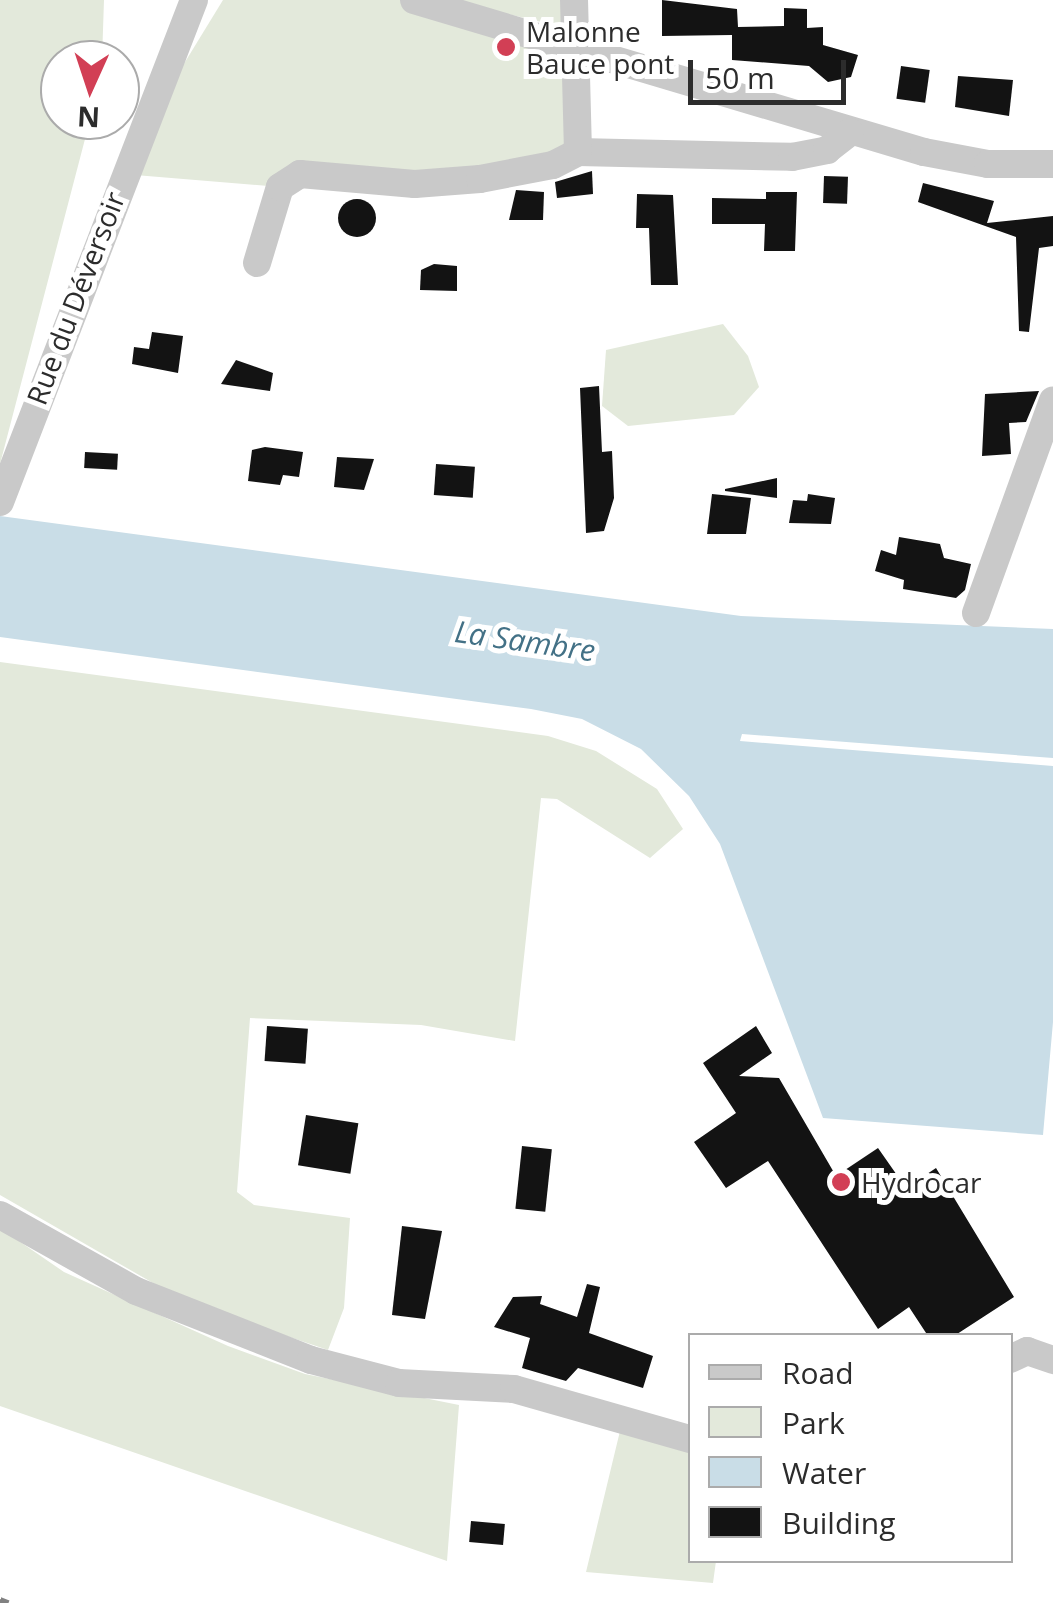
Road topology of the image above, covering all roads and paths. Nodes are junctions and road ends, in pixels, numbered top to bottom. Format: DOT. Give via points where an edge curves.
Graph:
graph roads {
  1 [pos="172,0"];
  2 [pos="194,0"];
  3 [pos="414,0"];
  4 [pos="574,0"];
  5 [pos="574,47"];
  6 [pos="154,96"];
  7 [pos="850,132"];
  8 [pos="578,152"];
  9 [pos="1053,164"];
  10 [pos="256,262"];
  11 [pos="1053,400"];
  12 [pos="4,490"];
  13 [pos="976,613"];
  14 [pos="0,1216"];
  15 [pos="688,1437"];
  1 -- 6 [label="street, Rue du Déversoir"];
  2 -- 6 [label="street, Rue du Déversoir"];
  3 -- 5 [label="street"];
  4 -- 5 [label="street"];
  5 -- 7 [label="street"];
  5 -- 8 [label="street"];
  6 -- 12 [label="street, Rue du Déversoir"];
  7 -- 8 [label="street" via="827,150 792,157"];
  7 -- 9 [label="street" via="988,164"];
  8 -- 10 [label="street" via="553,165 480,179 416,184 300,174 280,187"];
  11 -- 13 [label="street"];
  14 -- 15 [label="street" via="136,1291 311,1360 399,1382 514,1389"];
}
